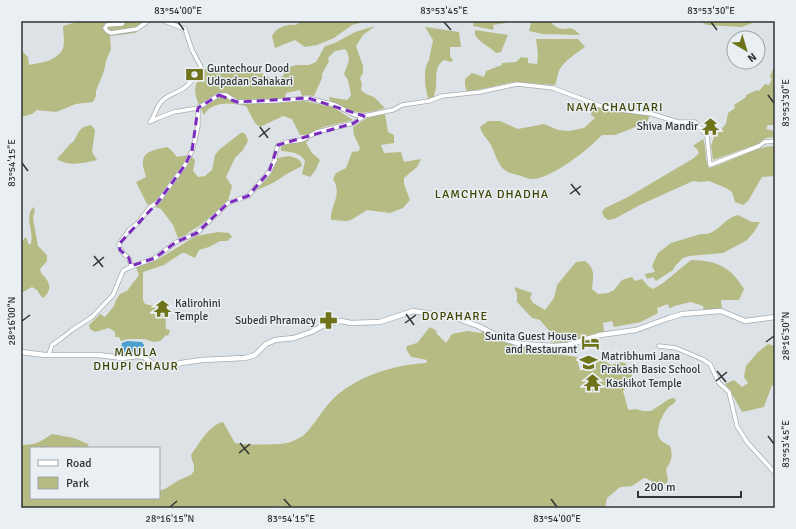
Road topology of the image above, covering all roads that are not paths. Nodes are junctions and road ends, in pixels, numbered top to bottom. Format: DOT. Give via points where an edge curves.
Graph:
graph roads {
  1 [pos="124,21"];
  2 [pos="148,21"];
  3 [pos="164,21"];
  4 [pos="198,108"];
  5 [pos="364,116"];
  6 [pos="775,141"];
  7 [pos="130,266"];
  8 [pos="775,316"];
  9 [pos="659,346"];
  10 [pos="21,352"];
  11 [pos="49,354"];
  12 [pos="775,473"];
  1 -- 2 [label="street" via="122,24 107,25 106,32 137,29"];
  3 -- 4 [label="street" via="185,29 201,67 185,88 162,100 150,122 174,112"];
  4 -- 5 [label="street" via="219,95 226,95 237,102 308,98"];
  4 -- 7 [label="street" via="195,140 185,165 158,202 150,207 119,244 120,250 129,258"];
  5 -- 6 [label="street" via="442,96 480,92 517,84 553,88 606,108 652,114 678,122 695,122 707,136 710,165 764,142"];
  5 -- 7 [label="street" via="354,123 278,145 269,172 248,196 228,203 197,233 176,242 155,258"];
  7 -- 11 [label="street" via="123,271 113,295 92,317 52,345"];
  8 -- 11 [label="street" via="745,321 721,311 682,314 636,330 554,346 520,344 448,315 413,311 380,322 341,321 326,324 299,336 266,344 255,354 245,358 202,360 166,368 138,356 122,358"];
  9 -- 12 [label="street" via="676,348 710,364 719,383 729,392 738,426 747,442"];
  10 -- 11 [label="street"];
}
